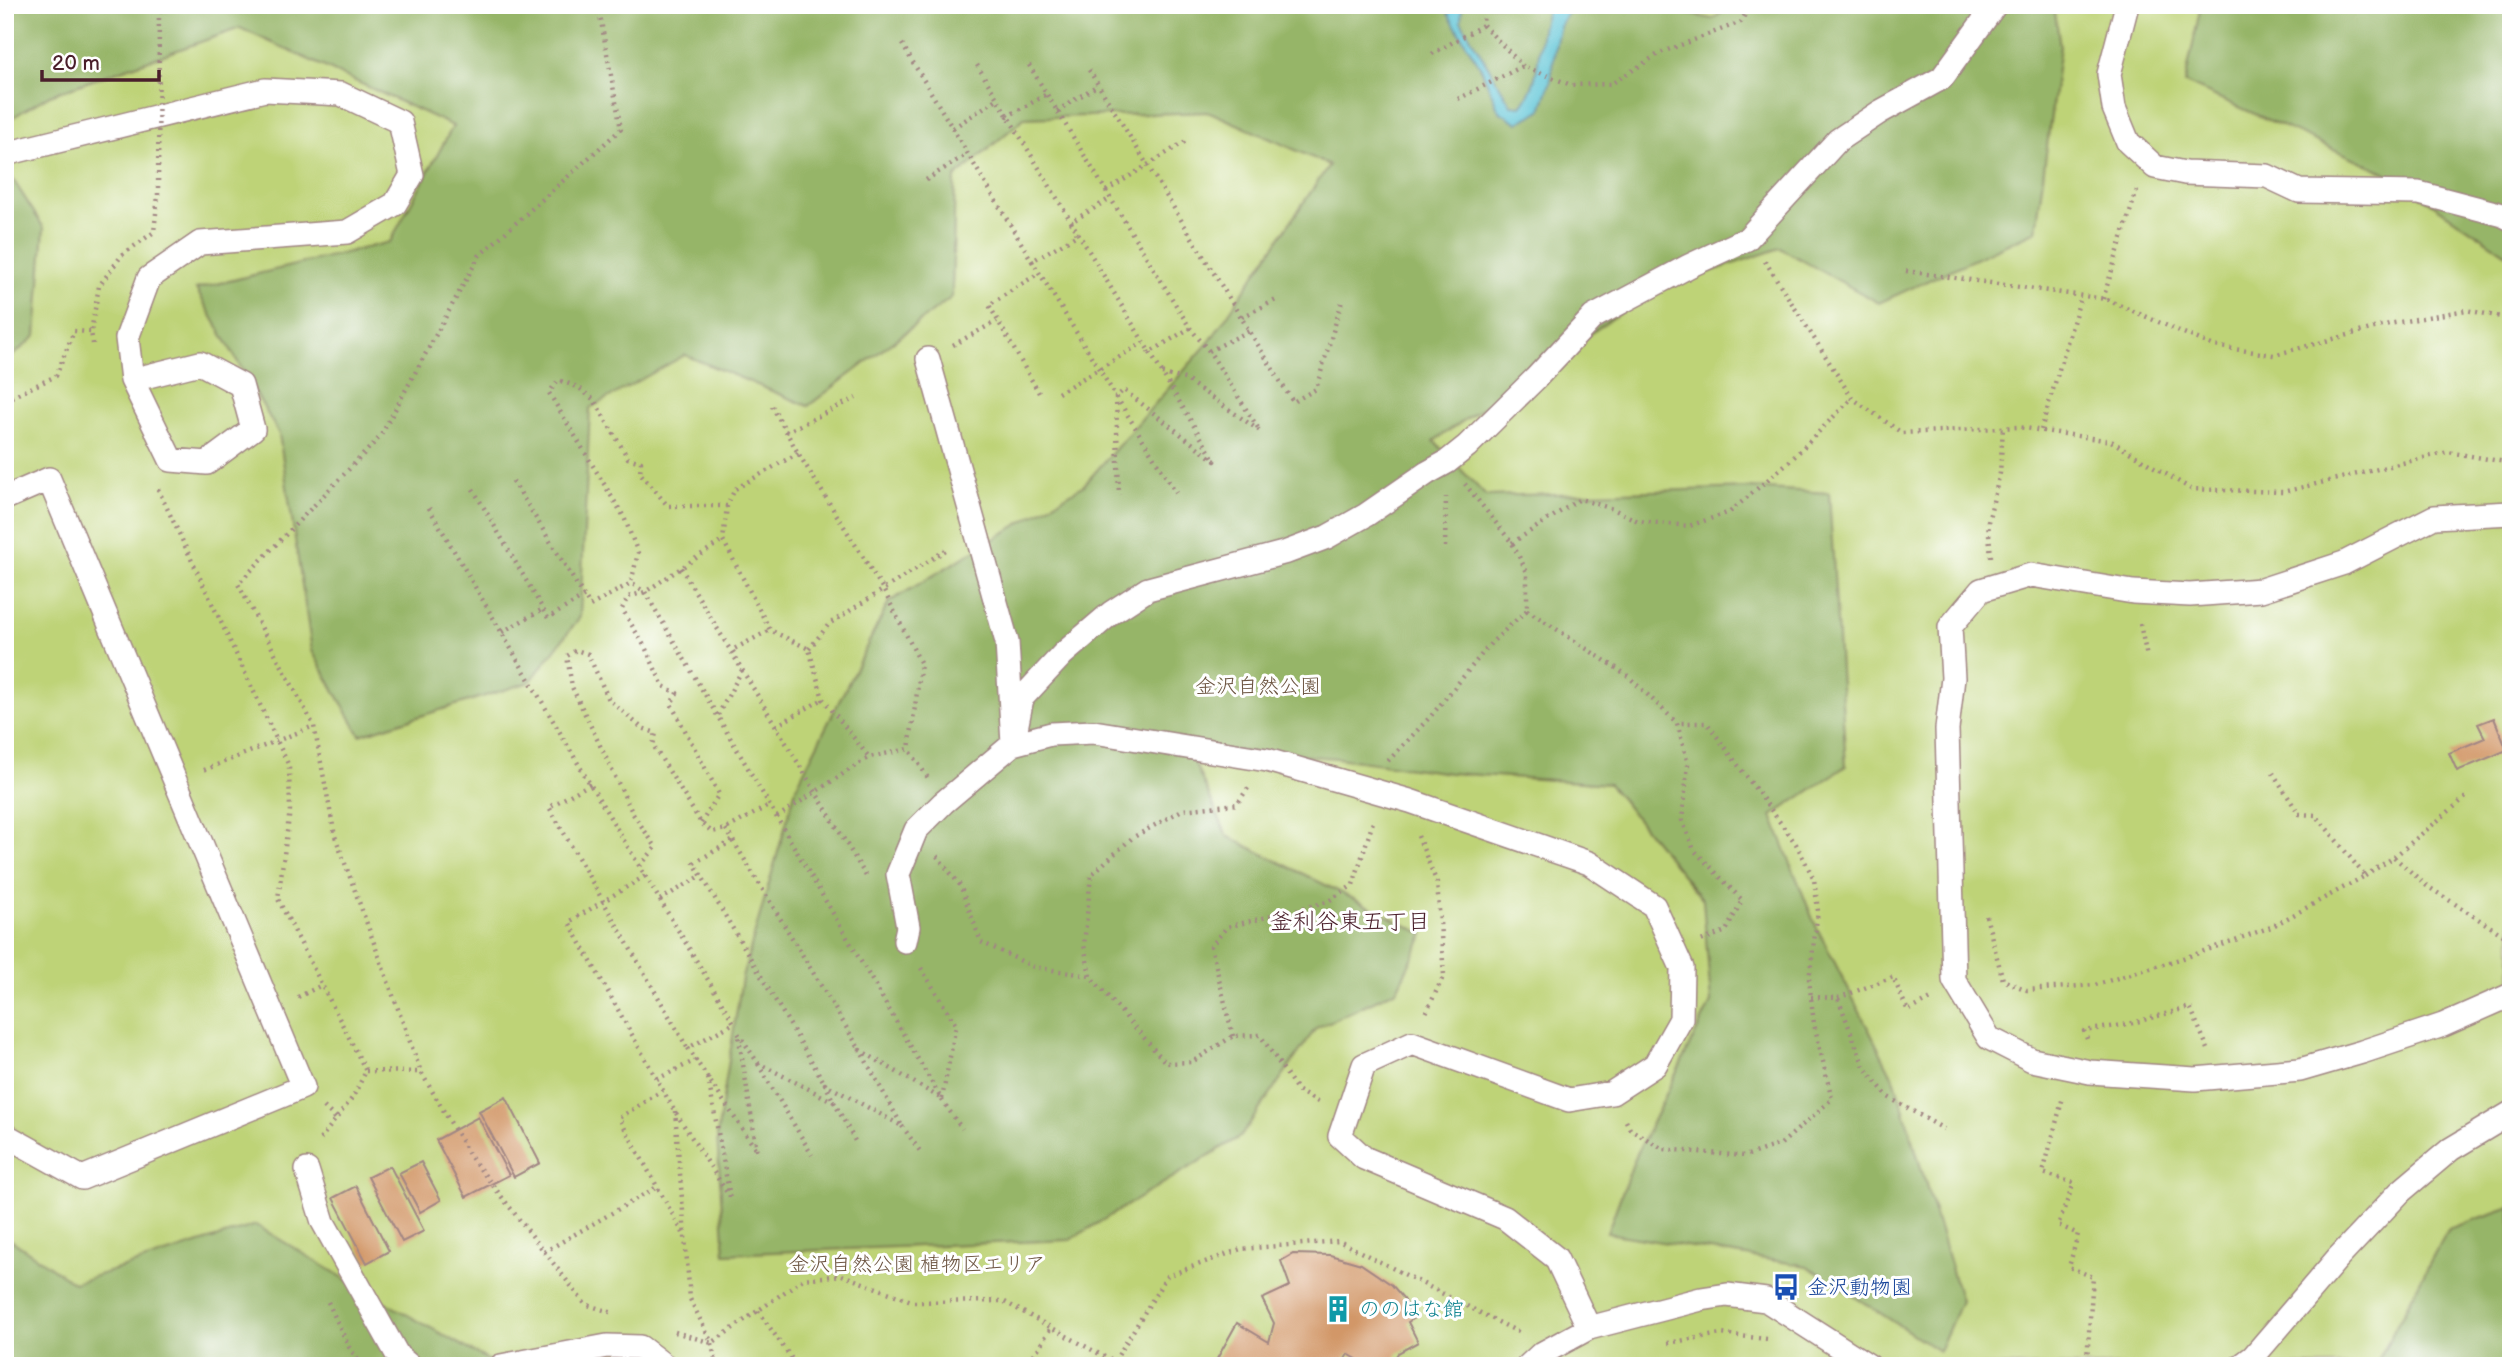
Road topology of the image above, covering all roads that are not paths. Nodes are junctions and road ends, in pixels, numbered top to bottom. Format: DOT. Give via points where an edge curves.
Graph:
graph roads {
  1 [pos="1995,5"];
  2 [pos="2127,5"];
  3 [pos="5,154"];
  4 [pos="2511,219"];
  5 [pos="928,359"];
  6 [pos="132,380"];
  7 [pos="5,498"];
  8 [pos="2511,513"];
  9 [pos="1013,744"];
  10 [pos="905,941"];
  11 [pos="2511,995"];
  12 [pos="2511,1113"];
  13 [pos="5,1135"];
  14 [pos="307,1170"];
  15 [pos="1589,1328"];
  16 [pos="1534,1360"];
  17 [pos="410,1366"];
  18 [pos="501,1366"];
  19 [pos="665,1366"];
  20 [pos="1869,1366"];
  21 [pos="2241,1366"];
  1 -- 9 [label="lane" via="1941,78 1838,140 1747,239 1593,317 1447,462 1327,537 1148,589 1111,613 1063,654 1022,698"];
  2 -- 4 [label="lane" via="2109,74 2114,108 2129,142 2155,167 2185,173 2267,176 2299,191 2420,193"];
  3 -- 6 [label="lane" via="265,90 341,94 400,122 412,175 395,204 347,232 200,243 149,278 127,338"];
  5 -- 9 [label="lane" via="1007,642"];
  6 -- 6 [label="lane" via="200,362 241,385 253,429 207,463 171,460"];
  7 -- 13 [label="lane" via="50,479 303,1087 82,1178"];
  8 -- 11 [label="lane" via="2434,517 2344,563 2261,590 2189,595 2133,592 2031,575 1981,590 1950,627 1953,678 1947,729 1954,980 1989,1038 2032,1059 2090,1072 2195,1079 2300,1070 2442,1025"];
  9 -- 10 [label="lane" via="916,830 898,874 908,927"];
  9 -- 15 [label="lane" via="1051,734 1094,732 1266,760 1410,801 1589,863 1654,906 1682,968 1681,1019 1655,1065 1612,1093 1569,1100 1412,1043 1364,1065 1339,1136 1364,1158 1505,1217 1556,1258"];
  12 -- 21 [label="lane" via="2451,1149 2400,1192"];
  14 -- 17 [label="lane" via="323,1222 398,1356"];
  15 -- 16 [label="lane"];
  15 -- 20 [label="lane" via="1727,1294 1766,1300"];
  18 -- 19 [label="lane" via="607,1346 640,1347"];
}
